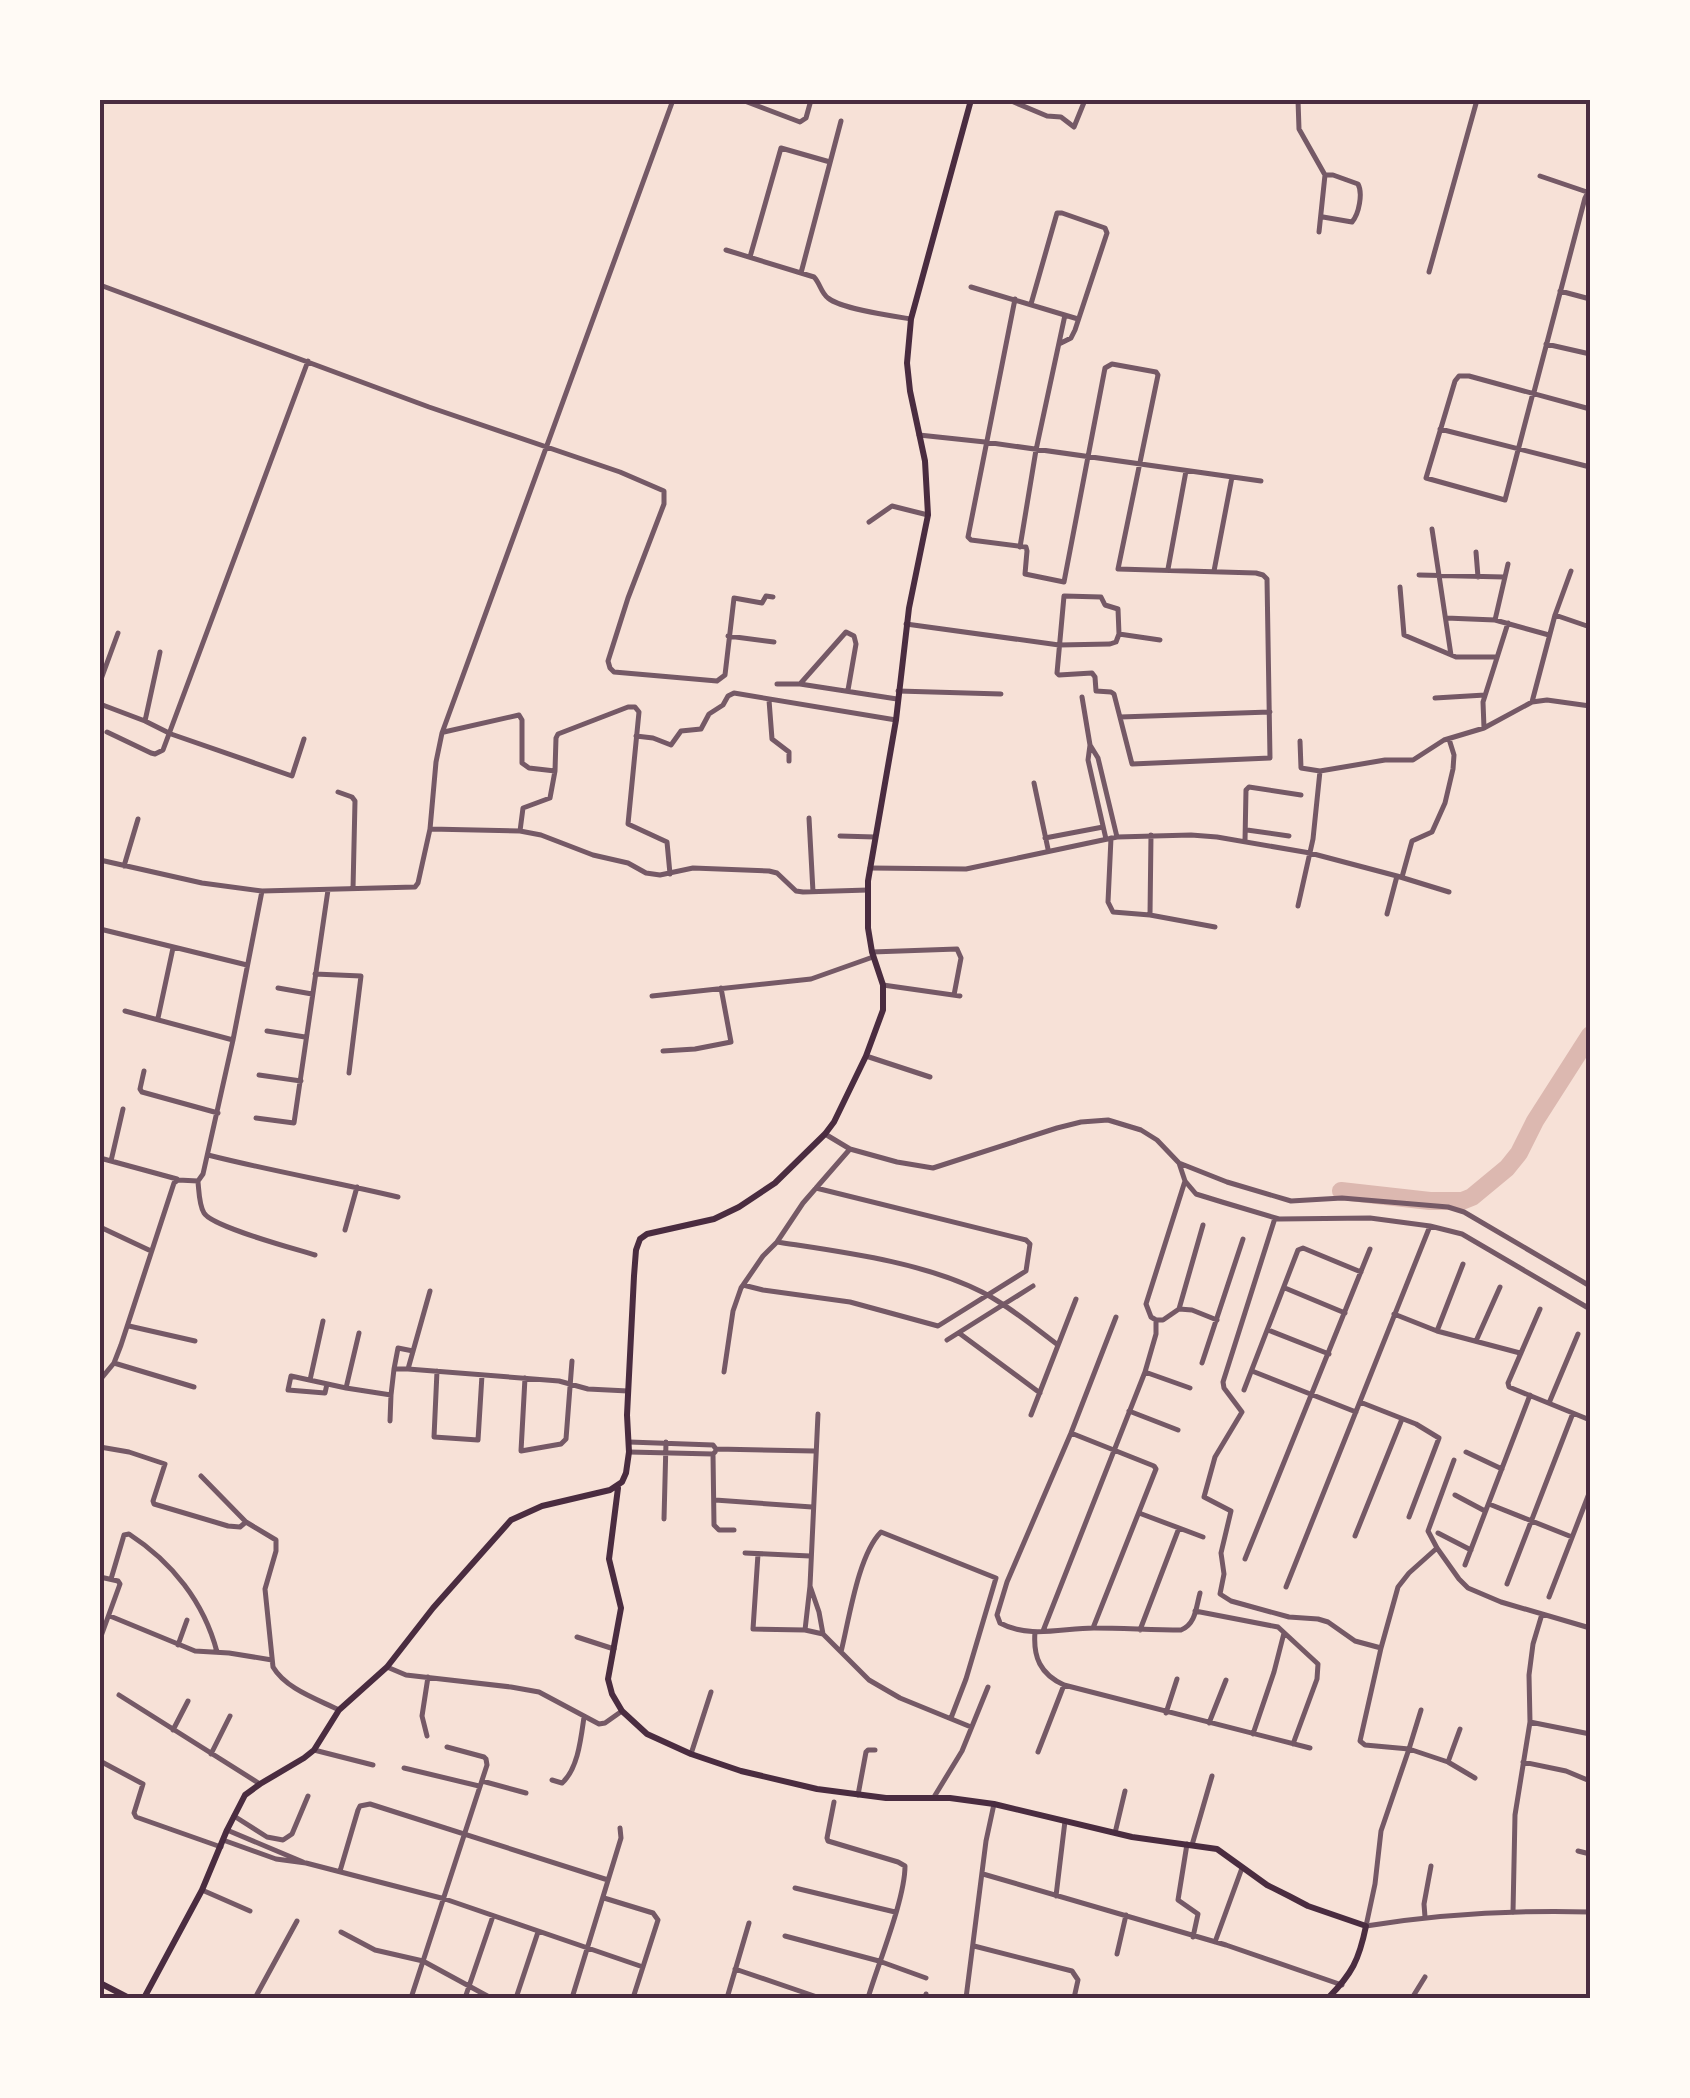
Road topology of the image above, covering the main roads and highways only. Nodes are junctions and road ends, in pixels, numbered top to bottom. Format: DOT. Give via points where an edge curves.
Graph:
graph roads {
  1 [pos="971,100"];
  2 [pos="618,1487"];
  3 [pos="100,1982"];
  4 [pos="129,1998"];
  5 [pos="144,1998"];
  6 [pos="1328,1998"];
  1 -- 2 [label="main road" via="910,320 907,362 928,515 870,868 868,928 883,1010 826,1134 740,1207 640,1240 629,1452"];
  2 -- 5 [label="main road" via="510,1520 387,1667 339,1710 314,1750 245,1795"];
  2 -- 6 [label="main road" via="609,1559 620,1608 608,1679 622,1711 647,1734 762,1776 858,1795 994,1804 1115,1834 1217,1848 1308,1906 1366,1926 1353,1971"];
  3 -- 4 [label="main road"];
}
